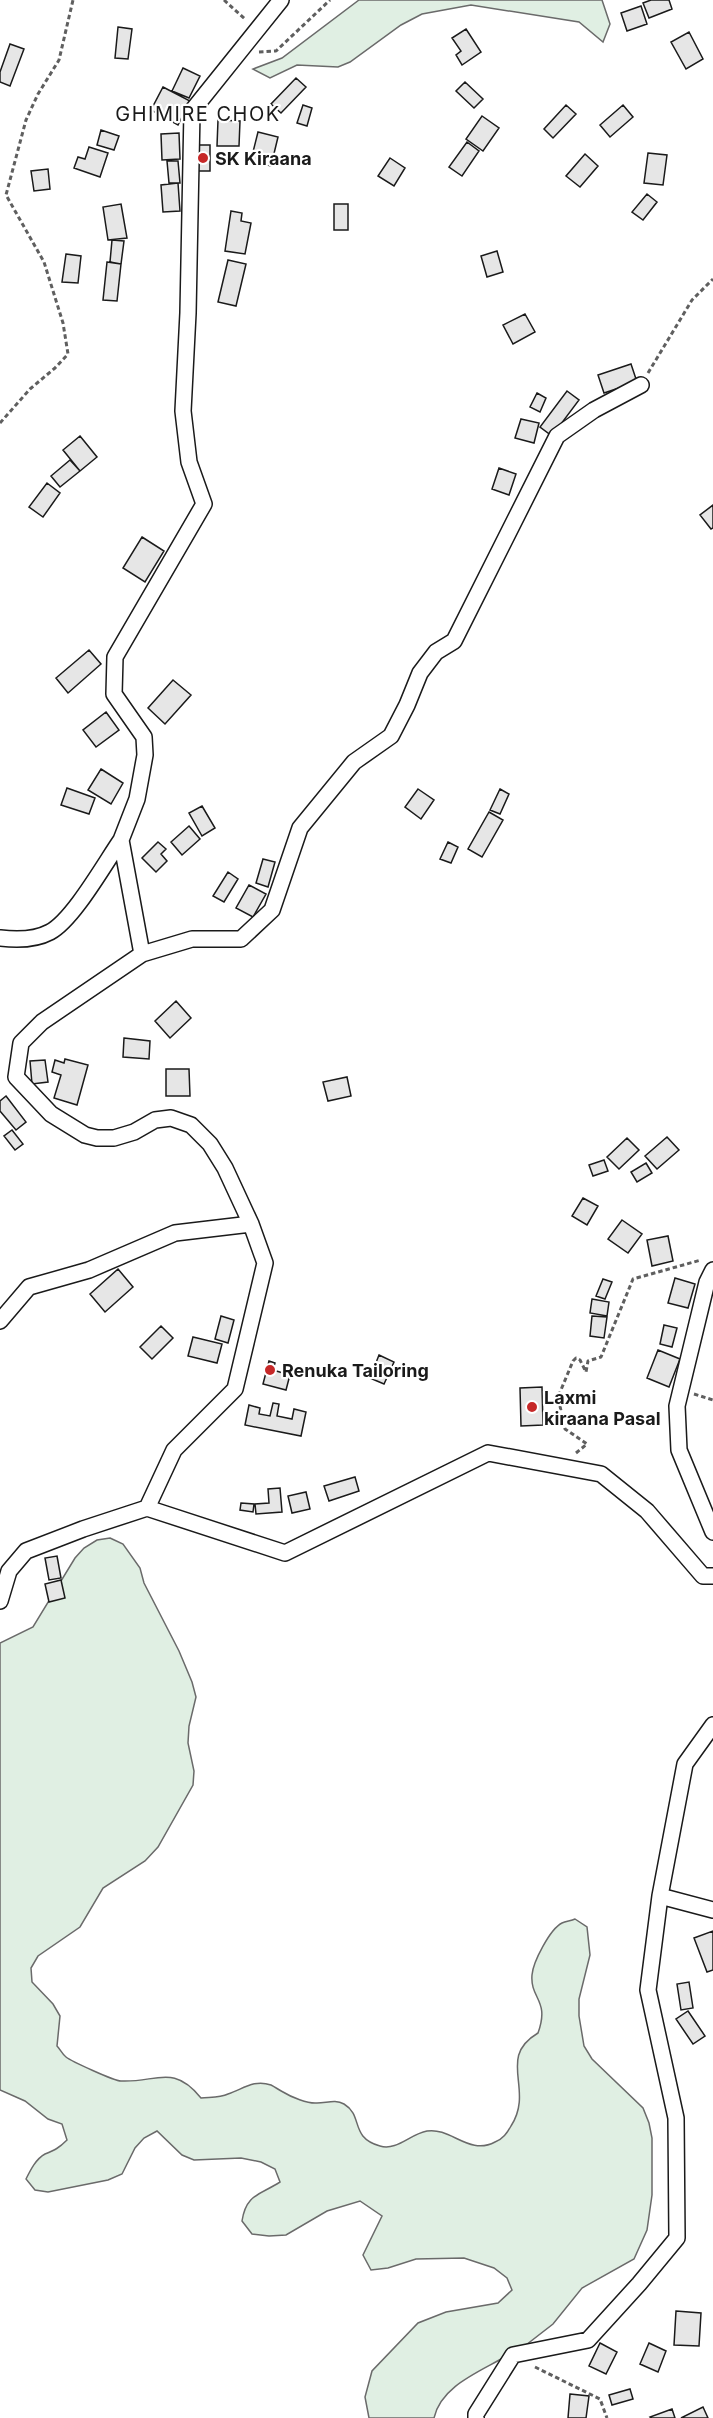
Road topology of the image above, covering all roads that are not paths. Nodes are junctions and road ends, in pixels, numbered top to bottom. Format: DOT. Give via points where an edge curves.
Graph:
graph roads {
  1 [pos="281,0"];
  2 [pos="641,385"];
  3 [pos="120,840"];
  4 [pos="0,938"];
  5 [pos="142,954"];
  6 [pos="251,1224"];
  7 [pos="709,1265"];
  8 [pos="0,1321"];
  9 [pos="147,1508"];
  10 [pos="713,1532"];
  11 [pos="710,1579"];
  12 [pos="0,1601"];
  13 [pos="713,1725"];
  14 [pos="660,1896"];
  15 [pos="713,1910"];
  16 [pos="476,2418"];
  1 -- 3 [label="street" via="192,111 183,411 189,462 204,504 115,657 114,694 144,737 146,755 136,799"];
  2 -- 5 [label="street" via="594,410 557,436 454,641 436,652 420,673 391,736 354,762 300,828 272,910 241,939 192,939"];
  3 -- 4 [label="street" via="78,904 51,932 20,940"];
  3 -- 5 [label="street"];
  5 -- 6 [label="street" via="42,1022 21,1043 16,1077 51,1114 85,1135 114,1138 155,1120 171,1118 191,1125 210,1144 225,1168"];
  6 -- 8 [label="street" via="175,1233 89,1270 29,1287"];
  6 -- 9 [label="street" via="266,1263 235,1389 174,1450"];
  7 -- 10 [label="street" via="677,1406 679,1450"];
  9 -- 11 [label="street" via="285,1553 488,1453 601,1474 647,1511"];
  9 -- 12 [label="street" via="26,1551 9,1571"];
  13 -- 14 [label="street" via="685,1764"];
  14 -- 15 [label="street"];
  14 -- 16 [label="street" via="648,1990 676,2118 676,2238 588,2340 513,2355"];
}
